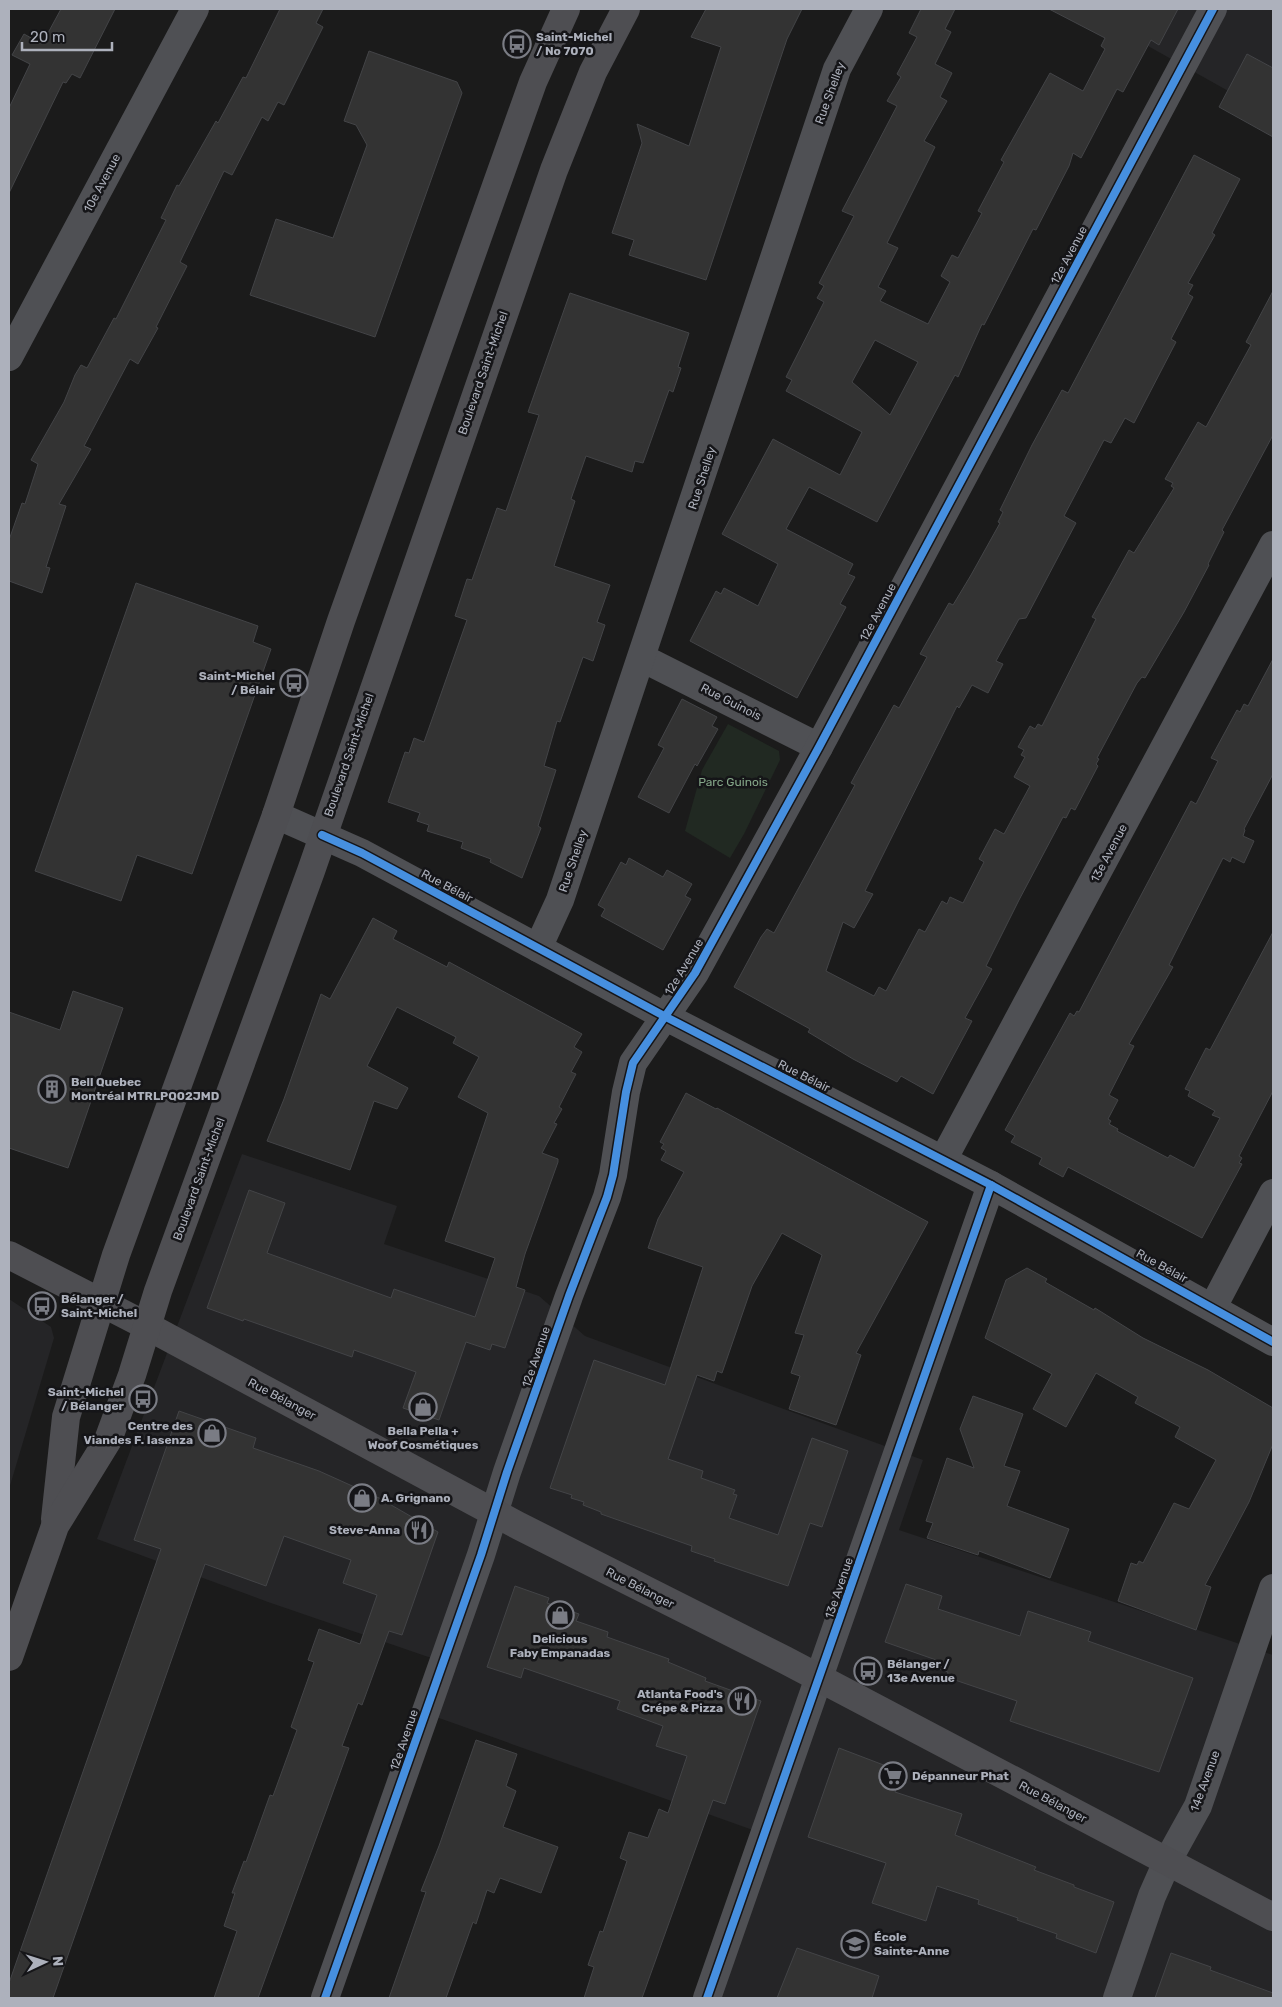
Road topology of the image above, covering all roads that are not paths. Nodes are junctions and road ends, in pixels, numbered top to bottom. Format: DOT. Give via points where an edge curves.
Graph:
graph roads {
  1 [pos="195,9"];
  2 [pos="566,9"];
  3 [pos="626,9"];
  4 [pos="869,9"];
  5 [pos="1213,9"];
  6 [pos="9,357"];
  7 [pos="1273,545"];
  8 [pos="642,658"];
  9 [pos="819,747"];
  10 [pos="276,815"];
  11 [pos="322,835"];
  12 [pos="538,948"];
  13 [pos="666,1017"];
  14 [pos="944,1160"];
  15 [pos="991,1185"];
  16 [pos="1273,1193"];
  17 [pos="9,1255"];
  18 [pos="102,1303"];
  19 [pos="1213,1307"];
  20 [pos="147,1326"];
  21 [pos="1273,1342"];
  22 [pos="494,1513"];
  23 [pos="54,1526"];
  24 [pos="1273,1588"];
  25 [pos="9,1657"];
  26 [pos="818,1679"];
  27 [pos="1167,1862"];
  28 [pos="1273,1917"];
  29 [pos="324,1998"];
  30 [pos="707,1998"];
  31 [pos="1117,1998"];
  1 -- 6 [label="street, 10e Avenue"];
  2 -- 10 [label="main road, Boulevard Saint-Michel" via="533,82 341,621"];
  3 -- 11 [label="main road, Boulevard Saint-Michel" via="593,72 554,170"];
  4 -- 8 [label="street, Rue Shelley" via="838,69"];
  5 -- 9 [label="street, 12e Avenue"];
  7 -- 14 [label="street, 13e Avenue"];
  8 -- 9 [label="street, Rue Guinois"];
  8 -- 12 [label="street, Rue Shelley" via="560,900"];
  9 -- 13 [label="street, 12e Avenue" via="695,973"];
  10 -- 11 [label="street, Rue Bélair"];
  10 -- 18 [label="main road, Boulevard Saint-Michel" via="116,1255"];
  11 -- 12 [label="street, Rue Bélair" via="362,853"];
  11 -- 20 [label="main road, Boulevard Saint-Michel"];
  12 -- 13 [label="street, Rue Bélair"];
  13 -- 14 [label="street, Rue Bélair"];
  13 -- 22 [label="street, 12e Avenue" via="633,1063 613,1175"];
  14 -- 15 [label="street, Rue Bélair"];
  15 -- 19 [label="street, Rue Bélair"];
  15 -- 26 [label="street, 13e Avenue"];
  16 -- 19 [label="street"];
  17 -- 18 [label="main road, Rue Bélanger"];
  18 -- 20 [label="main road, Rue Bélanger"];
  18 -- 23 [label="main road, Boulevard Saint-Michel" via="66,1417"];
  19 -- 21 [label="street, Rue Bélair"];
  20 -- 22 [label="main road, Rue Bélanger"];
  20 -- 23 [label="main road, Boulevard Saint-Michel" via="108,1440"];
  22 -- 26 [label="main road, Rue Bélanger"];
  22 -- 29 [label="street, 12e Avenue"];
  23 -- 25 [label="main road, Boulevard Saint-Michel"];
  24 -- 27 [label="street, 14e Avenue" via="1198,1806"];
  26 -- 27 [label="main road, Rue Bélanger"];
  26 -- 30 [label="street, 13e Avenue"];
  27 -- 28 [label="main road, Rue Bélanger"];
  27 -- 31 [label="street, 14e Avenue" via="1141,1924"];
}
